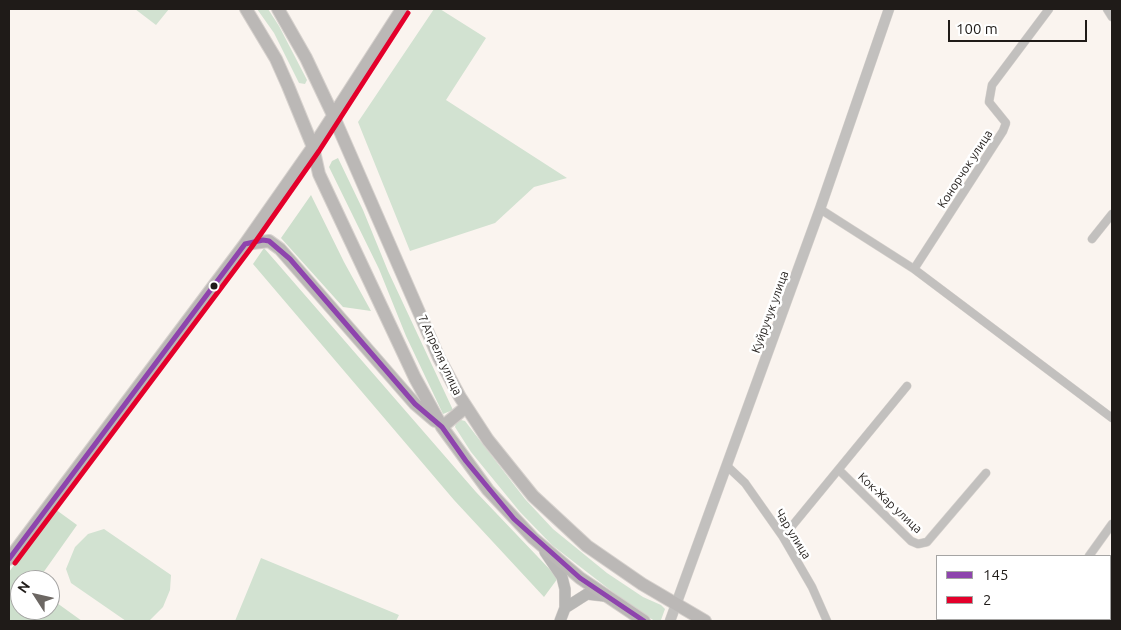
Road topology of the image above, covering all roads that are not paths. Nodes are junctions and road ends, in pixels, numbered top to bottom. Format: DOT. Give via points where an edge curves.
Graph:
graph roads {
  1 [pos="246,9"];
  2 [pos="278,9"];
  3 [pos="402,9"];
  4 [pos="890,9"];
  5 [pos="1049,9"];
  6 [pos="1107,9"];
  7 [pos="1112,16"];
  8 [pos="333,115"];
  9 [pos="313,147"];
  10 [pos="820,209"];
  11 [pos="1112,214"];
  12 [pos="1092,238"];
  13 [pos="245,244"];
  14 [pos="914,269"];
  15 [pos="907,386"];
  16 [pos="466,407"];
  17 [pos="1112,418"];
  18 [pos="442,427"];
  19 [pos="728,466"];
  20 [pos="838,470"];
  21 [pos="986,473"];
  22 [pos="1112,524"];
  23 [pos="783,537"];
  24 [pos="538,542"];
  25 [pos="1090,555"];
  26 [pos="9,559"];
  27 [pos="604,596"];
  28 [pos="676,604"];
  29 [pos="565,608"];
  30 [pos="560,621"];
  31 [pos="644,621"];
  32 [pos="670,621"];
  33 [pos="704,621"];
  34 [pos="827,621"];
  1 -- 9 [label="main road" via="276,59"];
  2 -- 8 [label="main road, 7 Апреля улица"];
  3 -- 8 [label="main road"];
  4 -- 10 [label="street, Куйручук улица"];
  5 -- 14 [label="street, Конорчок улица" via="992,85 989,102 1006,123 1003,131"];
  6 -- 7 [label="street"];
  8 -- 9 [label="main road"];
  8 -- 16 [label="main road, 7 Апреля улица" via="439,358"];
  9 -- 13 [label="main road"];
  9 -- 18 [label="main road" via="319,174 415,378"];
  10 -- 14 [label="street"];
  10 -- 19 [label="street, Куйручук улица"];
  11 -- 12 [label="street"];
  13 -- 18 [label="main road" via="269,240 280,249 415,404"];
  13 -- 26 [label="main road"];
  14 -- 17 [label="street"];
  15 -- 20 [label="street"];
  16 -- 18 [label="main road"];
  16 -- 28 [label="main road, 7 Апреля улица" via="488,440 539,502 587,546"];
  18 -- 24 [label="main road" via="488,490"];
  19 -- 23 [label="street, Чар улица" via="745,483"];
  19 -- 28 [label="street, Куйручук улица"];
  20 -- 21 [label="street, Кок-Жар улица" via="911,541 918,544 927,542"];
  20 -- 23 [label="street"];
  22 -- 25 [label="street"];
  23 -- 34 [label="street, Чар улица"];
  24 -- 27 [label="main road"];
  24 -- 29 [label="main road" via="562,577"];
  27 -- 29 [label="main road" via="587,594"];
  27 -- 31 [label="main road"];
  28 -- 32 [label="street, Куйручук улица"];
  28 -- 33 [label="main road, 7 Апреля улица"];
  29 -- 30 [label="main road"];
}
